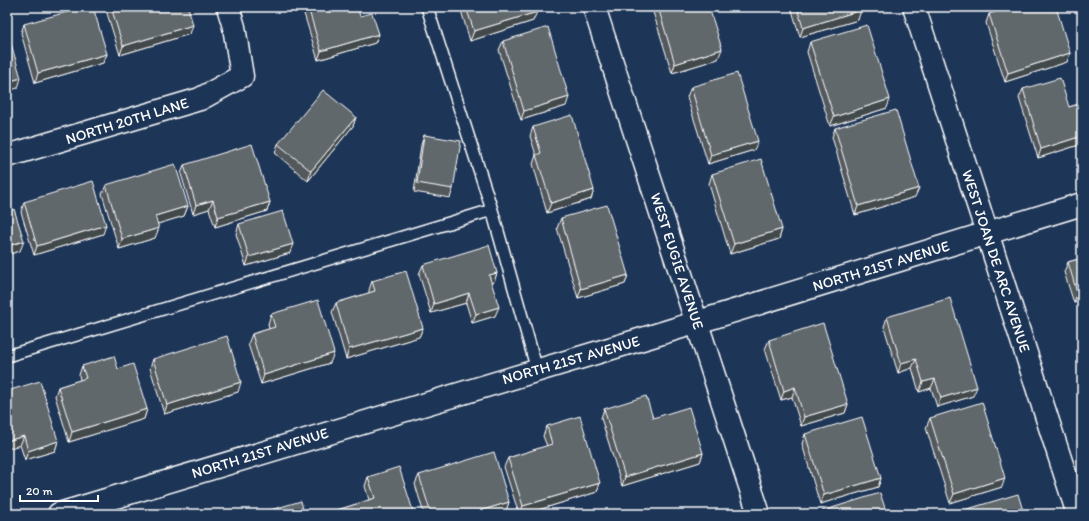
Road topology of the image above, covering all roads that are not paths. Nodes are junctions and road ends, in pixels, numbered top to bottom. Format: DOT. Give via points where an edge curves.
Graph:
graph roads {
  1 [pos="228,7"];
  2 [pos="427,7"];
  3 [pos="594,7"];
  4 [pos="914,7"];
  5 [pos="7,156"];
  6 [pos="1082,204"];
  7 [pos="492,210"];
  8 [pos="987,234"];
  9 [pos="696,322"];
  10 [pos="7,356"];
  11 [pos="537,370"];
  12 [pos="59,514"];
  13 [pos="759,514"];
  14 [pos="1078,514"];
  1 -- 5 [label="street, NORTH 20TH LANE" via="242,76 200,99"];
  2 -- 7 [label="lane"];
  3 -- 9 [label="street, WEST EUGIE AVENUE"];
  4 -- 8 [label="street, WEST JOAN DE ARC AVENUE"];
  6 -- 8 [label="street, NORTH 21ST AVENUE"];
  7 -- 10 [label="lane"];
  7 -- 11 [label="lane"];
  8 -- 9 [label="street, NORTH 21ST AVENUE"];
  8 -- 14 [label="street, WEST JOAN DE ARC AVENUE"];
  9 -- 11 [label="street, NORTH 21ST AVENUE"];
  9 -- 13 [label="street, WEST EUGIE AVENUE"];
  11 -- 12 [label="street, NORTH 21ST AVENUE"];
}
